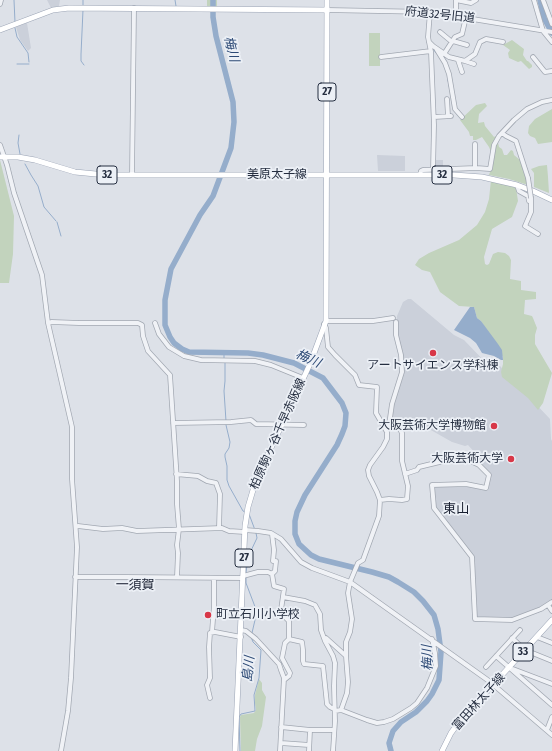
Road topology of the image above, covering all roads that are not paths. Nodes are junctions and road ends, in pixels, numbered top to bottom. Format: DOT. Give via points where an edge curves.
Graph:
graph roads {
  1 [pos="1,0"];
  2 [pos="327,0"];
  3 [pos="476,0"];
  4 [pos="534,0"];
  5 [pos="543,0"];
  6 [pos="0,4"];
  7 [pos="134,8"];
  8 [pos="327,10"];
  9 [pos="430,12"];
  10 [pos="456,15"];
  11 [pos="466,17"];
  12 [pos="550,17"];
  13 [pos="552,24"];
  14 [pos="0,30"];
  15 [pos="545,31"];
  16 [pos="440,32"];
  17 [pos="552,32"];
  18 [pos="429,41"];
  19 [pos="452,42"];
  20 [pos="503,42"];
  21 [pos="552,42"];
  22 [pos="466,44"];
  23 [pos="435,48"];
  24 [pos="431,51"];
  25 [pos="444,54"];
  26 [pos="381,57"];
  27 [pos="532,57"];
  28 [pos="458,60"];
  29 [pos="465,61"];
  30 [pos="474,64"];
  31 [pos="552,71"];
  32 [pos="462,72"];
  33 [pos="447,99"];
  34 [pos="552,100"];
  35 [pos="434,117"];
  36 [pos="462,117"];
  37 [pos="502,133"];
  38 [pos="475,144"];
  39 [pos="0,145"];
  40 [pos="2,157"];
  41 [pos="475,168"];
  42 [pos="433,170"];
  43 [pos="420,174"];
  44 [pos="132,175"];
  45 [pos="327,175"];
  46 [pos="517,185"];
  47 [pos="552,200"];
  48 [pos="531,209"];
  49 [pos="538,234"];
  50 [pos="325,322"];
  51 [pos="48,323"];
  52 [pos="155,323"];
  53 [pos="304,377"];
  54 [pos="173,423"];
  55 [pos="282,425"];
  56 [pos="304,425"];
  57 [pos="383,425"];
  58 [pos="389,425"];
  59 [pos="176,474"];
  60 [pos="405,474"];
  61 [pos="380,500"];
  62 [pos="76,527"];
  63 [pos="219,528"];
  64 [pos="178,531"];
  65 [pos="245,531"];
  66 [pos="272,534"];
  67 [pos="272,574"];
  68 [pos="75,577"];
  69 [pos="177,577"];
  70 [pos="243,577"];
  71 [pos="213,578"];
  72 [pos="350,582"];
  73 [pos="283,597"];
  74 [pos="550,604"];
  75 [pos="552,611"];
  76 [pos="551,623"];
  77 [pos="241,630"];
  78 [pos="520,630"];
  79 [pos="212,632"];
  80 [pos="323,635"];
  81 [pos="240,637"];
  82 [pos="537,637"];
  83 [pos="512,638"];
  84 [pos="289,639"];
  85 [pos="434,640"];
  86 [pos="552,643"];
  87 [pos="525,650"];
  88 [pos="346,656"];
  89 [pos="496,656"];
  90 [pos="552,661"];
  91 [pos="486,667"];
  92 [pos="510,667"];
  93 [pos="284,680"];
  94 [pos="493,684"];
  95 [pos="552,684"];
  96 [pos="210,698"];
  97 [pos="552,705"];
  98 [pos="335,710"];
  99 [pos="340,710"];
  100 [pos="552,717"];
  101 [pos="281,727"];
  102 [pos="310,730"];
  103 [pos="334,730"];
  104 [pos="547,730"];
  105 [pos="552,735"];
  106 [pos="281,743"];
  107 [pos="309,745"];
  108 [pos="61,751"];
  109 [pos="235,751"];
  110 [pos="280,751"];
  111 [pos="309,751"];
  112 [pos="333,751"];
  113 [pos="442,751"];
  1 -- 6 [label="street"];
  2 -- 8 [label="main road, 柏原駒ヶ谷千早赤阪線 / 27"];
  3 -- 10 [label="street" via="471,3 456,0"];
  4 -- 15 [label="street"];
  5 -- 12 [label="street"];
  7 -- 8 [label="main road"];
  7 -- 14 [label="main road" via="58,9"];
  7 -- 44 [label="street"];
  8 -- 9 [label="street, 府道32号旧道"];
  8 -- 45 [label="main road, 柏原駒ヶ谷千早赤阪線 / 27"];
  9 -- 10 [label="street, 府道32号旧道"];
  9 -- 18 [label="street"];
  10 -- 11 [label="street, 府道32号旧道"];
  11 -- 15 [label="street, 府道32号旧道"];
  11 -- 19 [label="street" via="462,34 455,37"];
  12 -- 13 [label="street"];
  15 -- 17 [label="street, 府道32号旧道"];
  15 -- 21 [label="street"];
  16 -- 19 [label="street"];
  18 -- 23 [label="street"];
  18 -- 24 [label="street"];
  19 -- 22 [label="street"];
  19 -- 25 [label="street"];
  20 -- 29 [label="street" via="484,38 475,54"];
  23 -- 25 [label="street"];
  23 -- 36 [label="street" via="445,63 455,109"];
  24 -- 26 [label="street"];
  24 -- 35 [label="street"];
  25 -- 28 [label="street"];
  27 -- 31 [label="street" via="545,72"];
  28 -- 29 [label="street"];
  28 -- 32 [label="street"];
  29 -- 30 [label="street"];
  33 -- 35 [label="street" via="449,116"];
  34 -- 37 [label="street" via="531,106"];
  35 -- 42 [label="street"];
  37 -- 41 [label="street" via="494,145 490,169"];
  37 -- 48 [label="street, bridge" via="516,141 528,178"];
  38 -- 41 [label="street"];
  39 -- 40 [label="street"];
  40 -- 44 [label="main road, 美原太子線 / 32" via="35,160 86,174"];
  40 -- 51 [label="street" via="42,275"];
  41 -- 42 [label="street"];
  42 -- 43 [label="street" via="421,171"];
  43 -- 45 [label="main road, 美原太子線 / 32"];
  43 -- 46 [label="main road, 美原太子線 / 32" via="482,176"];
  44 -- 45 [label="main road, 美原太子線 / 32"];
  45 -- 50 [label="main road, 柏原駒ヶ谷千早赤阪線 / 27"];
  46 -- 47 [label="main road, 美原太子線 / 32"];
  46 -- 48 [label="street" via="518,191 528,196"];
  48 -- 49 [label="street" via="525,226"];
  50 -- 53 [label="main road, 柏原駒ヶ谷千早赤阪線 / 27"];
  50 -- 57 [label="street" via="328,347 355,374 359,385 377,387 376,413"];
  50 -- 58 [label="street" via="394,320 402,372 392,404"];
  51 -- 54 [label="street" via="133,322 142,325 148,351 170,375"];
  51 -- 62 [label="street" via="72,427 72,480"];
  52 -- 53 [label="street" via="159,334 170,347 184,356 201,360 255,361"];
  53 -- 55 [label="main road, 柏原駒ヶ谷千早赤阪線 / 27"];
  54 -- 55 [label="street" via="251,420 256,424"];
  54 -- 59 [label="street"];
  55 -- 56 [label="street"];
  55 -- 65 [label="main road, 柏原駒ヶ谷千早赤阪線 / 27" via="254,486"];
  57 -- 58 [label="street"];
  57 -- 61 [label="street" via="387,432 387,440 368,470"];
  58 -- 60 [label="street" via="402,432 402,461"];
  59 -- 63 [label="street" via="198,476 216,483 220,494"];
  59 -- 64 [label="street"];
  60 -- 61 [label="street" via="408,486 407,499"];
  60 -- 74 [label="street" via="419,467 464,458 479,465 490,475 486,488 466,484 432,485 434,508 472,557 475,619 512,620"];
  61 -- 72 [label="street" via="374,532 363,560 358,564"];
  62 -- 64 [label="street"];
  62 -- 68 [label="street"];
  63 -- 64 [label="street"];
  63 -- 65 [label="street"];
  64 -- 69 [label="street"];
  65 -- 66 [label="street" via="265,531"];
  65 -- 70 [label="main road, 柏原駒ヶ谷千早赤阪線 / 27"];
  66 -- 67 [label="street" via="273,561 276,561 276,571"];
  66 -- 72 [label="street" via="281,539 301,562"];
  67 -- 70 [label="street" via="263,572"];
  67 -- 73 [label="street" via="274,586 284,589"];
  68 -- 69 [label="street"];
  68 -- 108 [label="street" via="71,678"];
  69 -- 71 [label="street"];
  70 -- 71 [label="street"];
  70 -- 77 [label="main road, 柏原駒ヶ谷千早赤阪線 / 27"];
  71 -- 79 [label="street"];
  72 -- 85 [label="street"];
  72 -- 88 [label="street" via="348,593 352,619 346,642"];
  73 -- 80 [label="street" via="315,605 320,614"];
  73 -- 84 [label="street" via="281,610 289,621"];
  74 -- 75 [label="street"];
  76 -- 82 [label="main road, 富田林太子線 / 33"];
  77 -- 81 [label="main road, 柏原駒ヶ谷千早赤阪線 / 27"];
  77 -- 93 [label="street" via="250,634 279,664"];
  78 -- 83 [label="street"];
  79 -- 81 [label="street"];
  79 -- 96 [label="street" via="209,647 210,678 207,684"];
  80 -- 88 [label="street"];
  80 -- 98 [label="street" via="335,663"];
  81 -- 109 [label="main road, 柏原駒ヶ谷千早赤阪線 / 27"];
  82 -- 86 [label="street"];
  82 -- 87 [label="main road, 富田林太子線 / 33"];
  83 -- 87 [label="street"];
  83 -- 89 [label="street"];
  84 -- 93 [label="street" via="285,642 282,658 290,676"];
  84 -- 98 [label="street" via="302,642 304,664 323,666 327,704"];
  85 -- 94 [label="street"];
  85 -- 99 [label="street" via="436,666 431,681 411,708 384,722 368,720"];
  87 -- 90 [label="street"];
  87 -- 92 [label="main road, 富田林太子線 / 33"];
  88 -- 99 [label="street" via="348,682"];
  89 -- 91 [label="street"];
  89 -- 92 [label="street"];
  92 -- 94 [label="main road, 富田林太子線 / 33"];
  92 -- 95 [label="street"];
  92 -- 97 [label="street"];
  93 -- 101 [label="street"];
  94 -- 104 [label="street"];
  94 -- 113 [label="main road, 富田林太子線 / 33" via="455,728"];
  98 -- 99 [label="street"];
  98 -- 103 [label="street"];
  100 -- 104 [label="street"];
  101 -- 102 [label="street"];
  101 -- 106 [label="street"];
  102 -- 103 [label="street"];
  102 -- 107 [label="street"];
  103 -- 112 [label="street"];
  104 -- 105 [label="street"];
  106 -- 107 [label="street"];
  106 -- 110 [label="street"];
  107 -- 111 [label="street"];
}
